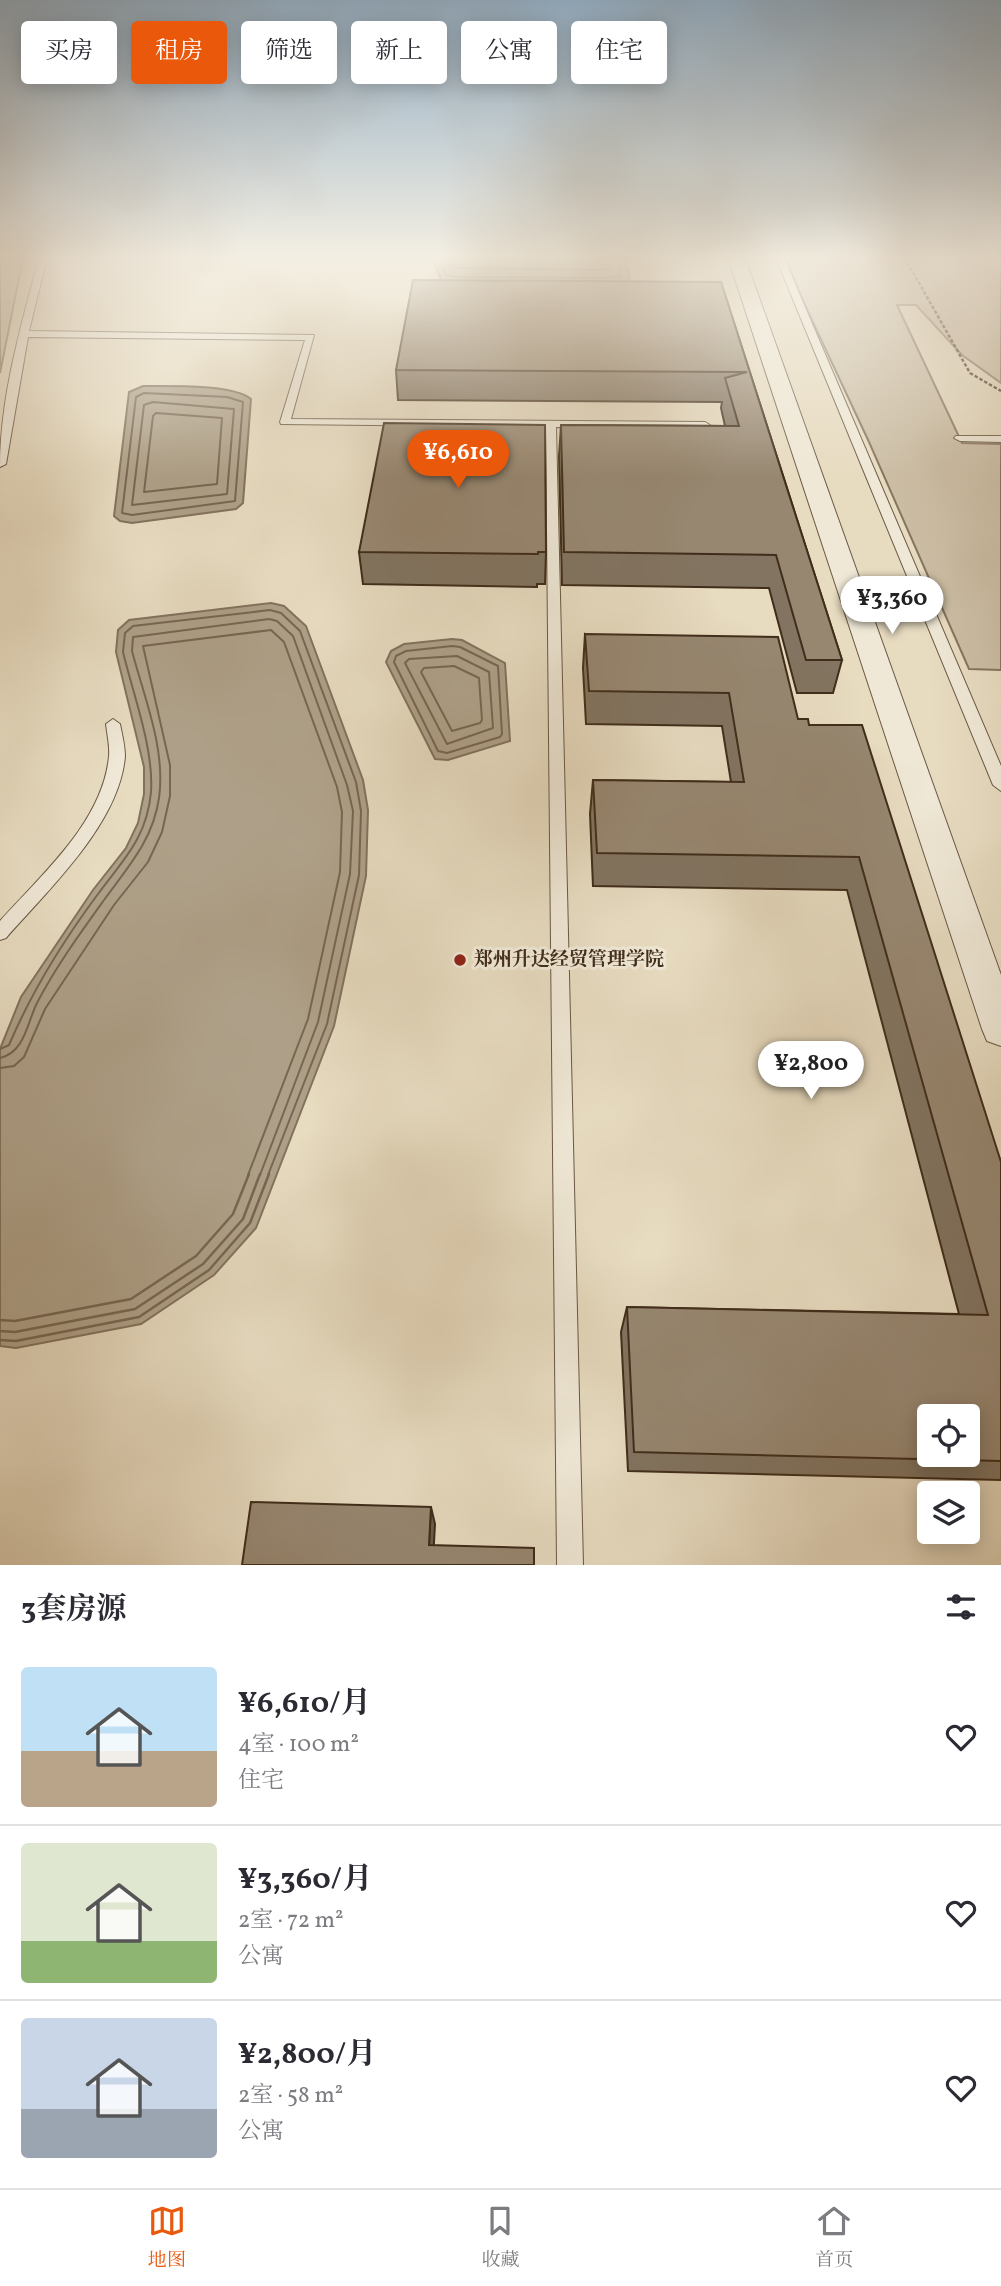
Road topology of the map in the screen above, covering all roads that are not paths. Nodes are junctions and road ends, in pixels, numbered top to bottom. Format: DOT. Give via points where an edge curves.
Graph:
graph roads {
  1 [pos="25,331"];
  2 [pos="761,331"];
  3 [pos="811,331"];
  4 [pos="24,334"];
  5 [pos="551,424"];
  6 [pos="705,425"];
  7 [pos="960,438"];
  8 [pos="1001,439"];
  9 [pos="2,441"];
  10 [pos="0,464"];
  11 [pos="113,724"];
  12 [pos="1001,785"];
  13 [pos="0,933"];
  14 [pos="1001,1029"];
  15 [pos="570,1565"];
  1 -- 4 [label="lane"];
  2 -- 14 [label="street"];
  3 -- 12 [label="lane"];
  4 -- 5 [label="lane" via="311,337 285,422"];
  4 -- 9 [label="lane"];
  5 -- 6 [label="lane"];
  5 -- 15 [label="lane"];
  7 -- 8 [label="lane"];
  9 -- 10 [label="lane"];
  11 -- 13 [label="lane" via="117,755 108,790 63,862"];
}
